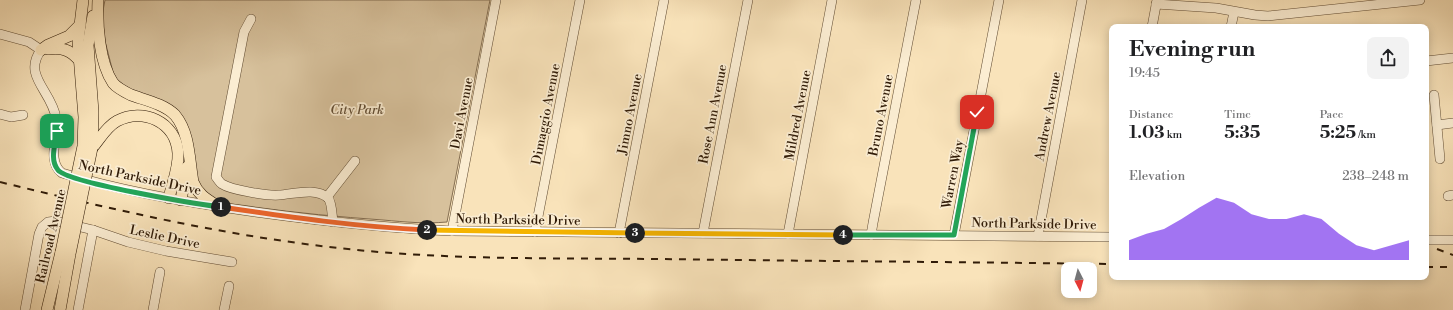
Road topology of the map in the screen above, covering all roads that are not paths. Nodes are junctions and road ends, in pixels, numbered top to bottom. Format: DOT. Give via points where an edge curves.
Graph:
graph roads {
  1 [pos="83,0"];
  2 [pos="97,0"];
  3 [pos="496,0"];
  4 [pos="580,0"];
  5 [pos="664,0"];
  6 [pos="748,0"];
  7 [pos="832,0"];
  8 [pos="916,0"];
  9 [pos="999,0"];
  10 [pos="1082,0"];
  11 [pos="1420,0"];
  12 [pos="1157,2"];
  13 [pos="1234,12"];
  14 [pos="251,19"];
  15 [pos="1153,24"];
  16 [pos="1232,24"];
  17 [pos="80,25"];
  18 [pos="0,34"];
  19 [pos="41,50"];
  20 [pos="1453,58"];
  21 [pos="79,60"];
  22 [pos="1429,61"];
  23 [pos="1434,95"];
  24 [pos="0,114"];
  25 [pos="24,114"];
  26 [pos="1453,123"];
  27 [pos="1437,125"];
  28 [pos="88,147"];
  29 [pos="188,157"];
  30 [pos="1440,159"];
  31 [pos="355,161"];
  32 [pos="327,197"];
  33 [pos="169,198"];
  34 [pos="182,200"];
  35 [pos="219,207"];
  36 [pos="332,222"];
  37 [pos="93,230"];
  38 [pos="452,231"];
  39 [pos="535,232"];
  40 [pos="619,233"];
  41 [pos="703,233"];
  42 [pos="788,234"];
  43 [pos="871,235"];
  44 [pos="954,235"];
  45 [pos="1038,236"];
  46 [pos="1109,237"];
  47 [pos="1429,240"];
  48 [pos="1453,240"];
  49 [pos="66,253"];
  50 [pos="232,262"];
  51 [pos="160,272"];
  52 [pos="229,286"];
  53 [pos="25,310"];
  54 [pos="47,310"];
  55 [pos="60,310"];
  56 [pos="78,310"];
  57 [pos="153,310"];
  58 [pos="224,310"];
  1 -- 17 [label="main road, Railroad Avenue"];
  2 -- 28 [label="main road, Railroad Avenue" via="88,45 93,112"];
  2 -- 29 [label="main road" via="99,35 109,76 122,90 166,108 174,115 186,136"];
  3 -- 38 [label="street, Davi Avenue"];
  4 -- 39 [label="street, Dimaggio Avenue"];
  5 -- 40 [label="street, Jimno Avenue"];
  6 -- 41 [label="street, Rose Ann Avenue"];
  7 -- 42 [label="street, Mildred Avenue"];
  8 -- 43 [label="street, Bruno Avenue"];
  9 -- 44 [label="street, Warren Way"];
  10 -- 45 [label="street, Andrew Avenue"];
  11 -- 13 [label="street" via="1268,16"];
  12 -- 13 [label="street"];
  12 -- 15 [label="street"];
  13 -- 16 [label="street"];
  14 -- 32 [label="street" via="244,32 216,177 225,186 249,192 279,196 317,193"];
  17 -- 19 [label="main road" via="69,36"];
  17 -- 21 [label="main road, Railroad Avenue"];
  18 -- 19 [label="street" via="29,42"];
  19 -- 21 [label="main road" via="63,48"];
  19 -- 33 [label="street, North Parkside Drive" via="34,67 55,110 57,133 53,156 58,171 101,185"];
  20 -- 22 [label="street"];
  21 -- 28 [label="main road, Railroad Avenue"];
  23 -- 27 [label="street"];
  24 -- 25 [label="street" via="11,117"];
  26 -- 27 [label="street"];
  27 -- 30 [label="street"];
  28 -- 33 [label="main road" via="108,128 123,119 138,115 161,122 171,132 178,152"];
  28 -- 49 [label="main road, Railroad Avenue, bridge"];
  29 -- 34 [label="main road"];
  29 -- 35 [label="main road" via="195,188 200,195"];
  31 -- 32 [label="street"];
  32 -- 36 [label="street" via="330,200"];
  33 -- 34 [label="street, North Parkside Drive"];
  34 -- 35 [label="street, North Parkside Drive"];
  35 -- 36 [label="street, North Parkside Drive"];
  36 -- 38 [label="street, North Parkside Drive"];
  37 -- 50 [label="street, Leslie Drive" via="166,251"];
  37 -- 53 [label="street, Leslie Drive" via="56,221 48,222 42,227"];
  37 -- 56 [label="street"];
  38 -- 39 [label="street, North Parkside Drive"];
  39 -- 40 [label="street, North Parkside Drive"];
  40 -- 41 [label="street, North Parkside Drive"];
  41 -- 42 [label="street, North Parkside Drive"];
  42 -- 43 [label="street, North Parkside Drive"];
  43 -- 44 [label="street, North Parkside Drive"];
  44 -- 45 [label="street, North Parkside Drive"];
  45 -- 46 [label="street, North Parkside Drive"];
  47 -- 48 [label="street"];
  49 -- 54 [label="main road, Railroad Avenue"];
  49 -- 55 [label="main road, Railroad Avenue"];
  51 -- 57 [label="street"];
  52 -- 58 [label="street"];
}
